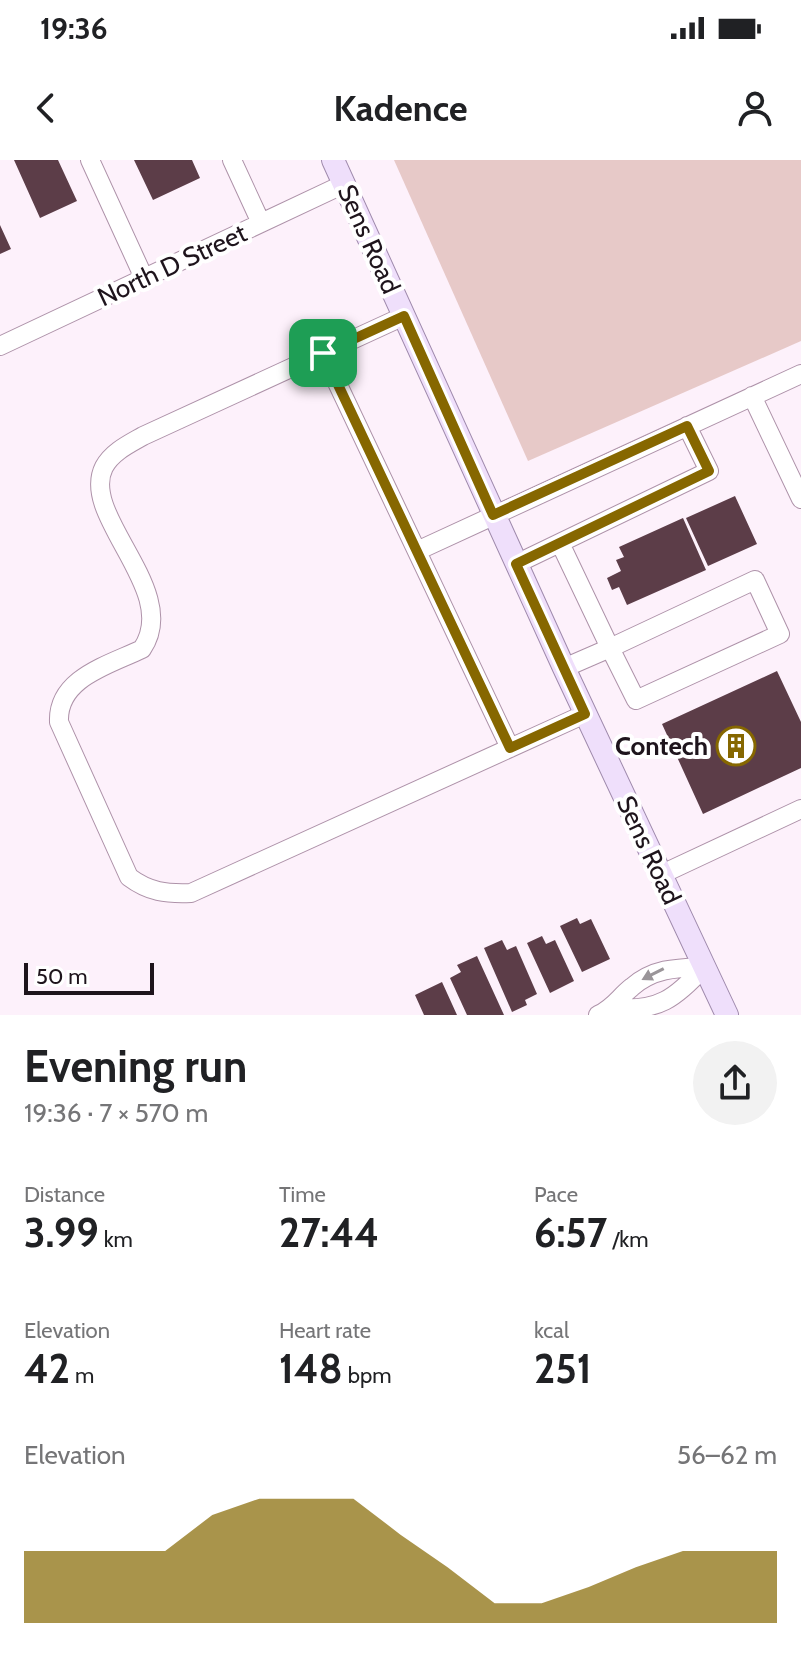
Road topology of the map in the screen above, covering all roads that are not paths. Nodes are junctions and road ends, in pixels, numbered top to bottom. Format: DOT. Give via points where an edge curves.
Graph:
graph roads {
  1 [pos="90,160"];
  2 [pos="232,160"];
  3 [pos="333,160"];
  4 [pos="344,184"];
  5 [pos="261,223"];
  6 [pos="144,278"];
  7 [pos="404,316"];
  8 [pos="0,346"];
  9 [pos="323,353"];
  10 [pos="801,374"];
  11 [pos="752,396"];
  12 [pos="687,426"];
  13 [pos="801,499"];
  14 [pos="493,515"];
  15 [pos="560,543"];
  16 [pos="417,551"];
  17 [pos="516,564"];
  18 [pos="610,648"];
  19 [pos="564,668"];
  20 [pos="585,714"];
  21 [pos="510,748"];
  22 [pos="801,809"];
  23 [pos="660,875"];
  24 [pos="704,967"];
  25 [pos="606,1011"];
  26 [pos="727,1015"];
  1 -- 6 [label="street"];
  2 -- 5 [label="street"];
  3 -- 4 [label="main road, Sens Road"];
  4 -- 5 [label="street, North D Street"];
  4 -- 7 [label="main road, Sens Road"];
  5 -- 6 [label="street, North D Street"];
  6 -- 8 [label="street, North D Street"];
  7 -- 9 [label="street"];
  7 -- 14 [label="main road, Sens Road"];
  9 -- 16 [label="street"];
  9 -- 21 [label="street" via="143,436 116,452 104,468 100,487 107,511 151,611 148,639 142,649 79,681 58,706 59,722 129,877 144,889 191,893"];
  10 -- 11 [label="street"];
  11 -- 12 [label="street"];
  11 -- 13 [label="street"];
  12 -- 14 [label="street"];
  12 -- 15 [label="street" via="709,471"];
  14 -- 16 [label="street"];
  14 -- 17 [label="main road, Sens Road"];
  15 -- 17 [label="street"];
  15 -- 18 [label="street"];
  16 -- 21 [label="street"];
  17 -- 19 [label="main road, Sens Road"];
  18 -- 18 [label="street" via="636,700 780,634 755,580"];
  18 -- 19 [label="street"];
  19 -- 20 [label="main road, Sens Road"];
  20 -- 21 [label="street"];
  20 -- 23 [label="main road, Sens Road"];
  22 -- 23 [label="street"];
  23 -- 24 [label="main road, Sens Road"];
  24 -- 25 [label="street, one-way" via="666,968 633,986"];
  24 -- 25 [label="street" via="679,996 643,1008"];
  24 -- 26 [label="main road, Sens Road"];
}
